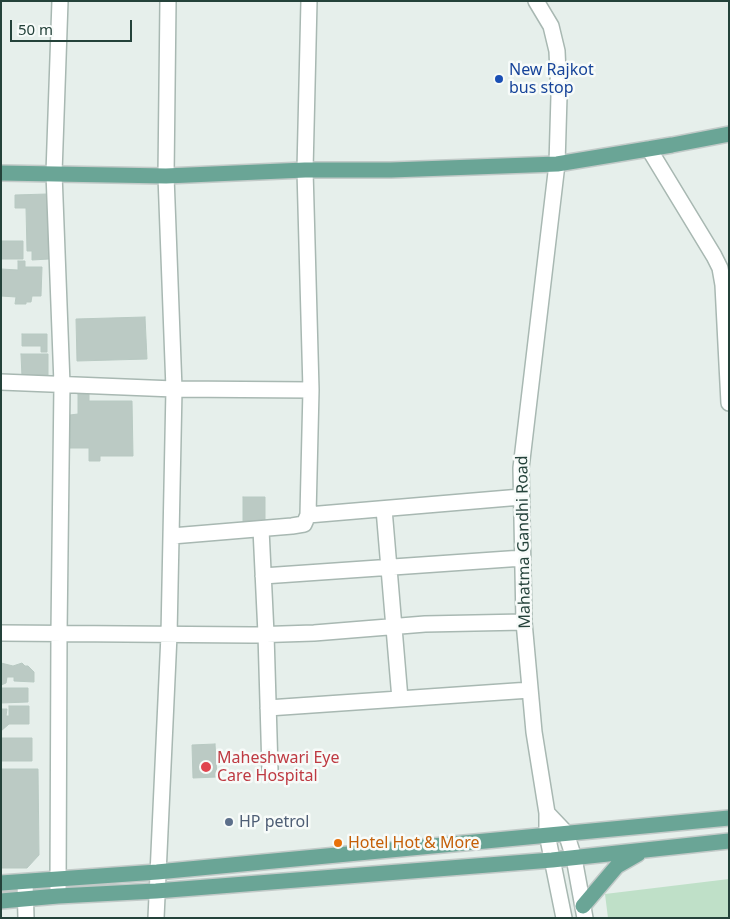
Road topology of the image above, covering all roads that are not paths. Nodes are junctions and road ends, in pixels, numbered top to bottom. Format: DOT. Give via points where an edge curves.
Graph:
graph roads {
  1 [pos="60,1"];
  2 [pos="168,1"];
  3 [pos="310,1"];
  4 [pos="536,1"];
  5 [pos="551,1"];
  6 [pos="551,26"];
  7 [pos="729,134"];
  8 [pos="649,149"];
  9 [pos="557,164"];
  10 [pos="305,170"];
  11 [pos="1,173"];
  12 [pos="54,173"];
  13 [pos="166,176"];
  14 [pos="1,382"];
  15 [pos="62,384"];
  16 [pos="174,389"];
  17 [pos="311,390"];
  18 [pos="729,403"];
  19 [pos="521,497"];
  20 [pos="384,509"];
  21 [pos="308,515"];
  22 [pos="261,529"];
  23 [pos="172,536"];
  24 [pos="523,558"];
  25 [pos="389,567"];
  26 [pos="264,576"];
  27 [pos="524,622"];
  28 [pos="394,627"];
  29 [pos="1,633"];
  30 [pos="59,633"];
  31 [pos="169,634"];
  32 [pos="266,634"];
  33 [pos="530,690"];
  34 [pos="400,699"];
  35 [pos="268,708"];
  36 [pos="270,770"];
  37 [pos="547,813"];
  38 [pos="729,818"];
  39 [pos="566,833"];
  40 [pos="547,834"];
  41 [pos="729,841"];
  42 [pos="644,851"];
  43 [pos="574,858"];
  44 [pos="552,860"];
  45 [pos="157,872"];
  46 [pos="58,880"];
  47 [pos="25,882"];
  48 [pos="1,883"];
  49 [pos="156,891"];
  50 [pos="58,896"];
  51 [pos="26,899"];
  52 [pos="1,901"];
  53 [pos="584,912"];
  54 [pos="26,918"];
  55 [pos="156,918"];
  56 [pos="564,918"];
  1 -- 12 [label="street"];
  2 -- 13 [label="street"];
  3 -- 10 [label="street"];
  4 -- 6 [label="street"];
  5 -- 6 [label="street"];
  6 -- 9 [label="street, Mahatma Gandhi Road" via="559,74"];
  7 -- 8 [label="main road"];
  8 -- 9 [label="main road"];
  8 -- 18 [label="street" via="720,268"];
  9 -- 10 [label="main road"];
  9 -- 19 [label="street, Mahatma Gandhi Road" via="521,468"];
  10 -- 13 [label="main road"];
  10 -- 17 [label="street"];
  11 -- 12 [label="main road"];
  12 -- 13 [label="main road"];
  12 -- 15 [label="street"];
  13 -- 16 [label="street"];
  14 -- 15 [label="street"];
  15 -- 16 [label="street"];
  15 -- 30 [label="street"];
  16 -- 17 [label="street"];
  16 -- 23 [label="street"];
  17 -- 21 [label="street"];
  19 -- 20 [label="street"];
  19 -- 24 [label="street, Mahatma Gandhi Road"];
  20 -- 21 [label="street"];
  20 -- 25 [label="street"];
  21 -- 22 [label="street" via="304,524"];
  22 -- 23 [label="street"];
  22 -- 26 [label="street"];
  23 -- 31 [label="street"];
  24 -- 25 [label="street"];
  24 -- 27 [label="street, Mahatma Gandhi Road"];
  25 -- 26 [label="street"];
  25 -- 28 [label="street"];
  26 -- 32 [label="street"];
  27 -- 28 [label="street"];
  27 -- 33 [label="street, Mahatma Gandhi Road"];
  28 -- 32 [label="street"];
  28 -- 34 [label="street"];
  29 -- 30 [label="street"];
  30 -- 31 [label="street"];
  30 -- 46 [label="street"];
  31 -- 32 [label="street"];
  31 -- 45 [label="street"];
  32 -- 35 [label="street"];
  33 -- 34 [label="street"];
  33 -- 37 [label="street, Mahatma Gandhi Road"];
  34 -- 35 [label="street"];
  35 -- 36 [label="street"];
  37 -- 39 [label="street"];
  37 -- 40 [label="street, Mahatma Gandhi Road"];
  38 -- 39 [label="main road"];
  39 -- 40 [label="main road"];
  39 -- 43 [label="street"];
  40 -- 44 [label="street, Mahatma Gandhi Road"];
  40 -- 45 [label="main road"];
  41 -- 42 [label="main road"];
  42 -- 43 [label="main road"];
  42 -- 53 [label="main road" via="617,866"];
  43 -- 44 [label="main road"];
  43 -- 53 [label="street"];
  44 -- 49 [label="main road"];
  44 -- 56 [label="street, Mahatma Gandhi Road"];
  45 -- 46 [label="main road"];
  45 -- 49 [label="street"];
  46 -- 47 [label="main road"];
  46 -- 50 [label="street"];
  47 -- 48 [label="main road"];
  47 -- 51 [label="street"];
  49 -- 50 [label="main road"];
  49 -- 55 [label="street"];
  50 -- 51 [label="main road"];
  51 -- 52 [label="main road"];
  51 -- 54 [label="street"];
}
